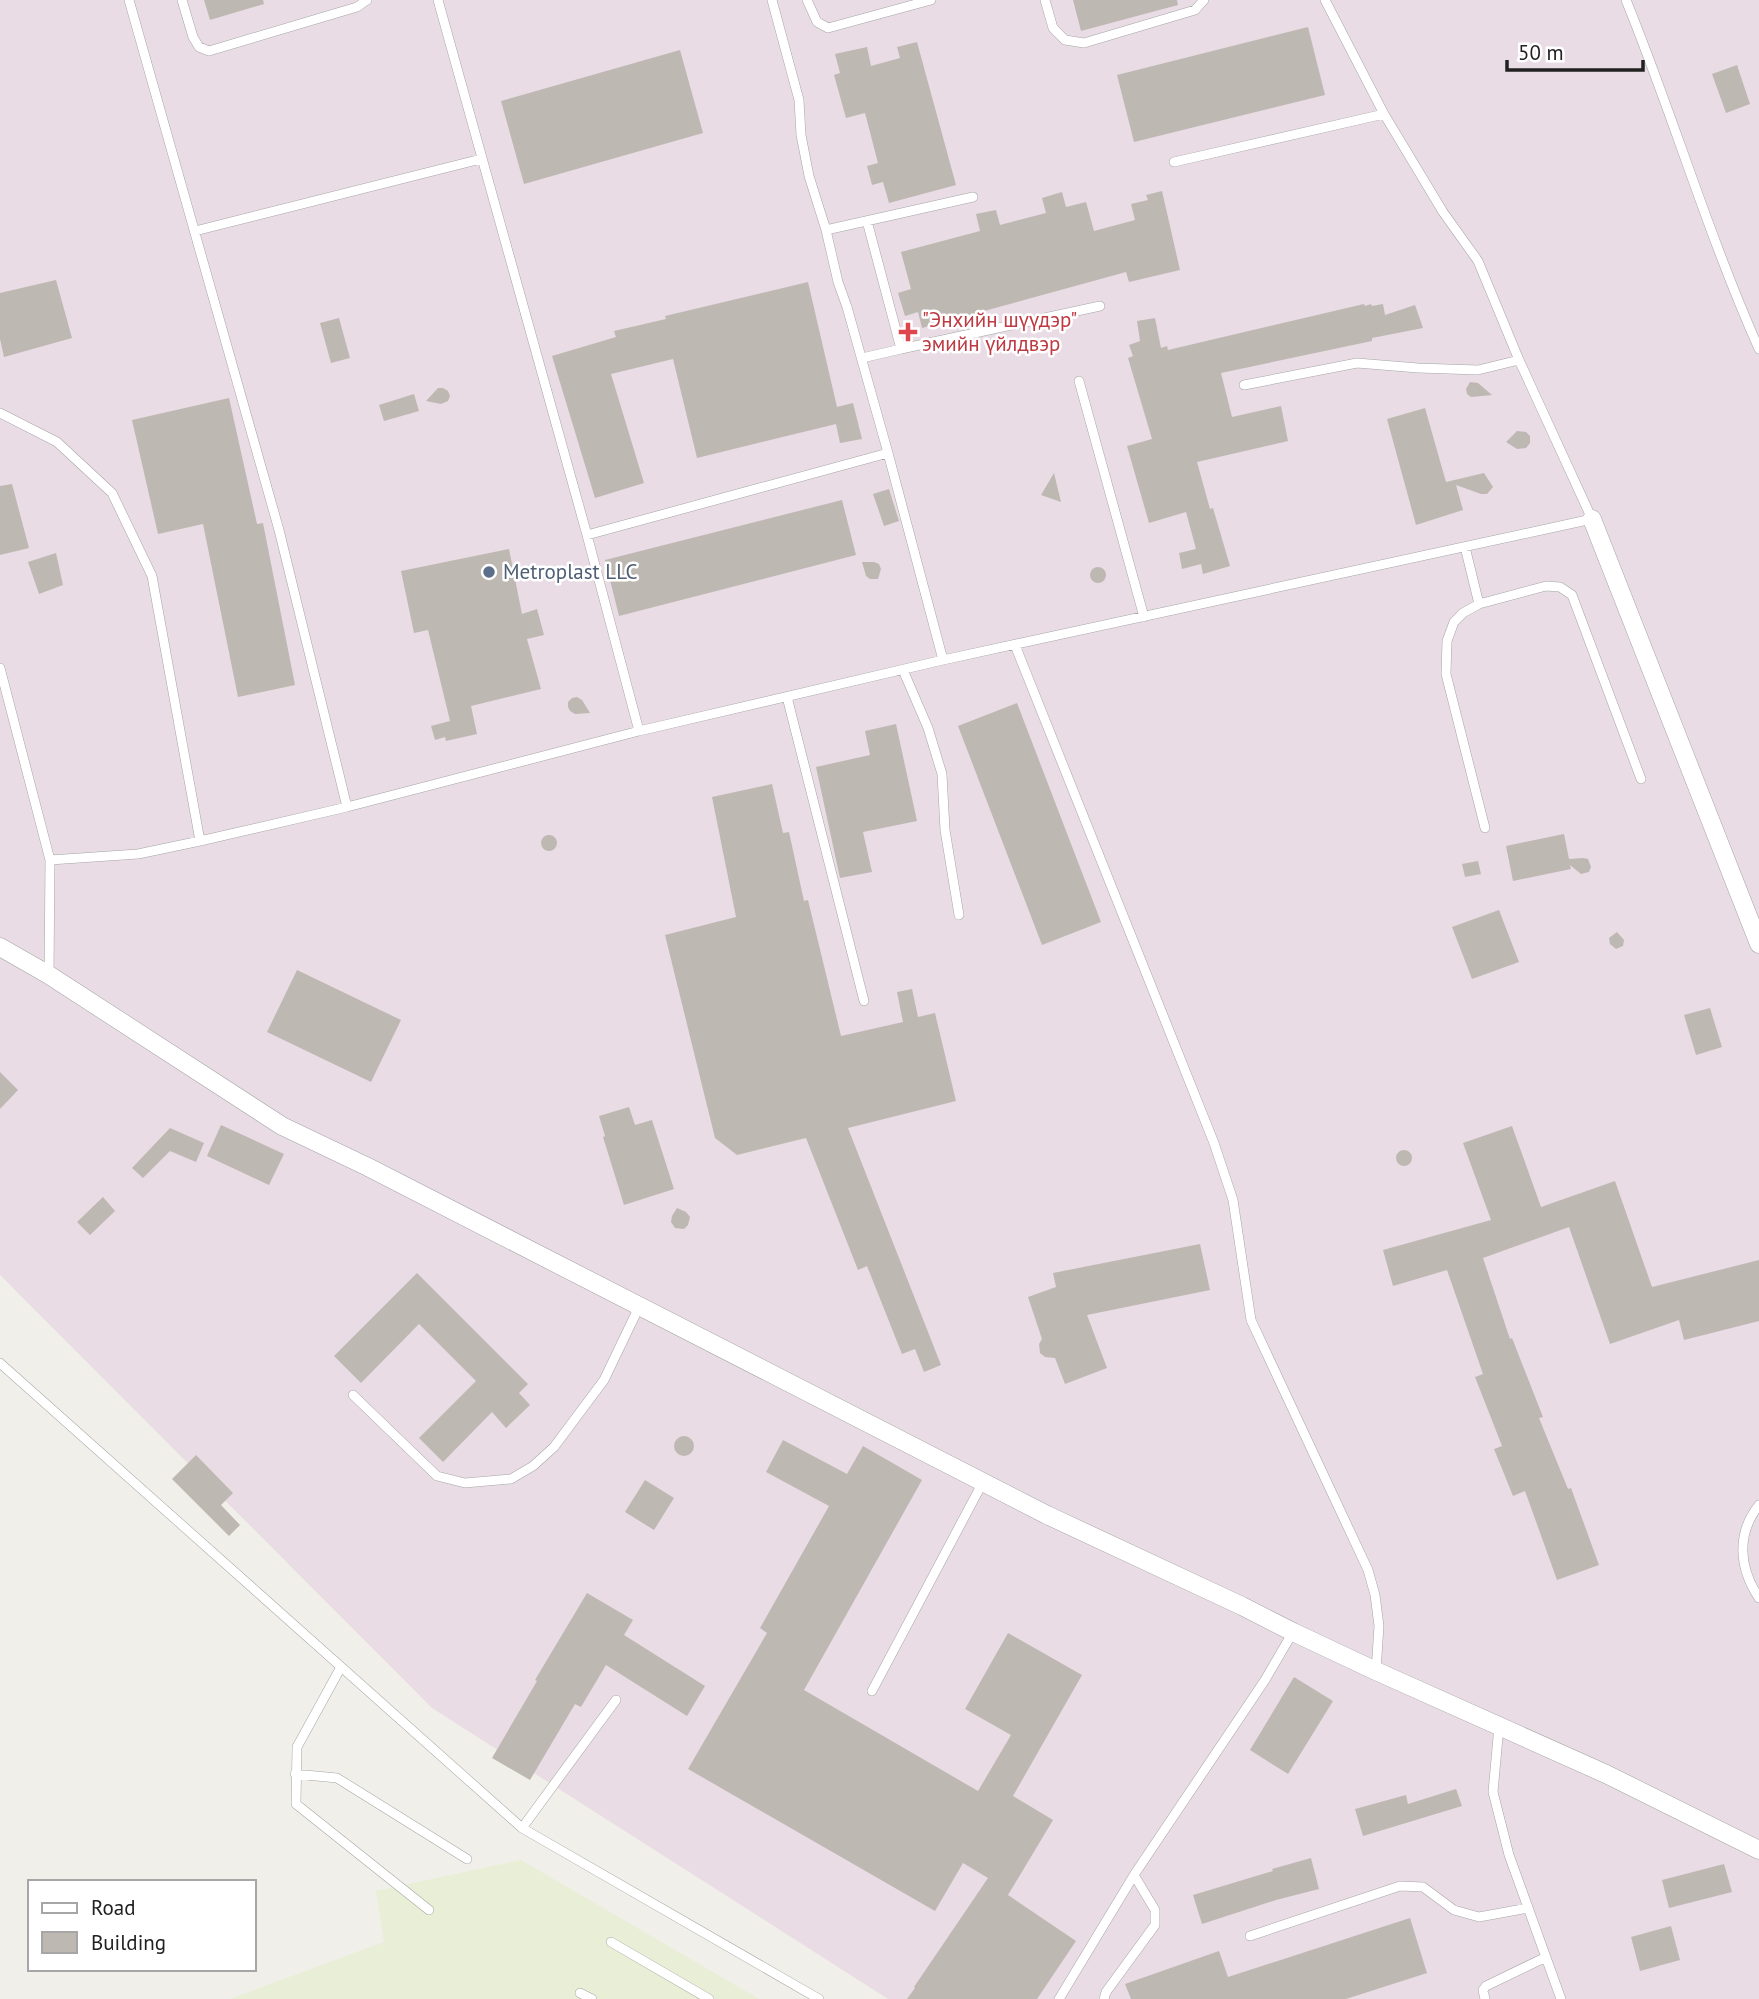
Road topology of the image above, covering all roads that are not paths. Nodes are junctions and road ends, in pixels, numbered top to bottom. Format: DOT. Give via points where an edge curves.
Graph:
graph roads {
  1 [pos="129,0"];
  2 [pos="182,0"];
  3 [pos="367,0"];
  4 [pos="438,0"];
  5 [pos="772,0"];
  6 [pos="807,0"];
  7 [pos="931,0"];
  8 [pos="1045,0"];
  9 [pos="1204,0"];
  10 [pos="1325,0"];
  11 [pos="1626,0"];
  12 [pos="1384,114"];
  13 [pos="481,159"];
  14 [pos="1174,162"];
  15 [pos="973,197"];
  16 [pos="867,221"];
  17 [pos="826,230"];
  18 [pos="195,231"];
  19 [pos="1100,306"];
  20 [pos="901,349"];
  21 [pos="1759,349"];
  22 [pos="862,358"];
  23 [pos="1520,360"];
  24 [pos="1079,381"];
  25 [pos="1244,385"];
  26 [pos="0,413"];
  27 [pos="888,453"];
  28 [pos="1592,519"];
  29 [pos="587,536"];
  30 [pos="1465,547"];
  31 [pos="1479,604"];
  32 [pos="1144,617"];
  33 [pos="1015,645"];
  34 [pos="943,660"];
  35 [pos="0,668"];
  36 [pos="903,670"];
  37 [pos="786,697"];
  38 [pos="639,731"];
  39 [pos="1641,779"];
  40 [pos="347,807"];
  41 [pos="1485,828"];
  42 [pos="200,841"];
  43 [pos="50,860"];
  44 [pos="959,915"];
  45 [pos="1759,944"];
  46 [pos="0,947"];
  47 [pos="49,975"];
  48 [pos="864,1001"];
  49 [pos="639,1307"];
  50 [pos="0,1363"];
  51 [pos="353,1395"];
  52 [pos="984,1482"];
  53 [pos="1759,1505"];
  54 [pos="1759,1598"];
  55 [pos="1293,1632"];
  56 [pos="341,1667"];
  57 [pos="1376,1671"];
  58 [pos="872,1691"];
  59 [pos="616,1700"];
  60 [pos="1499,1726"];
  61 [pos="295,1774"];
  62 [pos="522,1828"];
  63 [pos="1759,1850"];
  64 [pos="467,1858"];
  65 [pos="1133,1875"];
  66 [pos="1528,1908"];
  67 [pos="429,1909"];
  68 [pos="1250,1936"];
  69 [pos="611,1942"];
  70 [pos="1546,1957"];
  71 [pos="580,1993"];
  72 [pos="592,1999"];
  73 [pos="709,1999"];
  74 [pos="819,1999"];
  75 [pos="1059,1999"];
  76 [pos="1104,1999"];
  77 [pos="1485,1999"];
  78 [pos="1561,1999"];
  1 -- 18 [label="lane"];
  2 -- 3 [label="lane" via="193,37 199,47 209,51 357,8"];
  4 -- 13 [label="lane"];
  5 -- 17 [label="lane" via="799,100 809,176"];
  6 -- 7 [label="lane" via="817,22 828,28"];
  8 -- 9 [label="lane" via="1053,28 1065,40 1084,43 1195,10"];
  10 -- 12 [label="lane"];
  11 -- 21 [label="lane" via="1733,291"];
  12 -- 14 [label="lane"];
  12 -- 23 [label="lane" via="1478,261"];
  13 -- 18 [label="lane"];
  13 -- 29 [label="lane"];
  15 -- 16 [label="lane"];
  16 -- 17 [label="lane"];
  16 -- 20 [label="lane"];
  17 -- 22 [label="lane"];
  18 -- 40 [label="lane" via="279,530"];
  19 -- 20 [label="lane"];
  20 -- 22 [label="lane"];
  22 -- 27 [label="lane"];
  23 -- 25 [label="lane" via="1478,370 1357,363"];
  23 -- 28 [label="lane"];
  24 -- 32 [label="lane"];
  26 -- 42 [label="lane" via="57,442 112,493 152,576"];
  27 -- 29 [label="lane"];
  27 -- 34 [label="lane"];
  28 -- 30 [label="lane"];
  28 -- 45 [label="street"];
  29 -- 38 [label="lane"];
  30 -- 31 [label="lane"];
  30 -- 32 [label="lane"];
  31 -- 39 [label="lane" via="1546,586 1560,587 1572,595"];
  31 -- 41 [label="lane" via="1454,622 1447,641 1446,674"];
  32 -- 33 [label="lane"];
  33 -- 34 [label="lane"];
  33 -- 57 [label="lane" via="1214,1143 1233,1200 1251,1320 1368,1570 1379,1626"];
  34 -- 36 [label="lane"];
  35 -- 43 [label="lane"];
  36 -- 37 [label="lane"];
  36 -- 44 [label="lane" via="942,774 945,830"];
  37 -- 38 [label="lane"];
  37 -- 48 [label="lane"];
  38 -- 40 [label="lane"];
  40 -- 42 [label="lane"];
  42 -- 43 [label="lane" via="138,854"];
  43 -- 47 [label="lane"];
  46 -- 47 [label="street"];
  47 -- 49 [label="street" via="282,1126"];
  49 -- 51 [label="lane" via="596,1391 554,1447 511,1479 465,1483 438,1476"];
  49 -- 52 [label="street"];
  50 -- 56 [label="lane"];
  52 -- 55 [label="street"];
  52 -- 58 [label="lane"];
  53 -- 54 [label="lane" via="1749,1518 1741,1552"];
  55 -- 57 [label="street"];
  55 -- 65 [label="lane"];
  56 -- 61 [label="lane" via="297,1747"];
  56 -- 62 [label="lane"];
  57 -- 60 [label="street"];
  59 -- 62 [label="lane"];
  60 -- 63 [label="street"];
  60 -- 66 [label="lane" via="1493,1792"];
  61 -- 64 [label="lane" via="337,1778"];
  61 -- 67 [label="lane" via="296,1804"];
  62 -- 74 [label="lane"];
  65 -- 75 [label="lane"];
  65 -- 76 [label="lane" via="1155,1910 1155,1925"];
  66 -- 68 [label="lane" via="1479,1917 1454,1910 1423,1887 1400,1886"];
  66 -- 70 [label="lane"];
  69 -- 73 [label="lane"];
  70 -- 77 [label="lane" via="1486,1986"];
  70 -- 78 [label="lane"];
  71 -- 72 [label="lane"];
}
